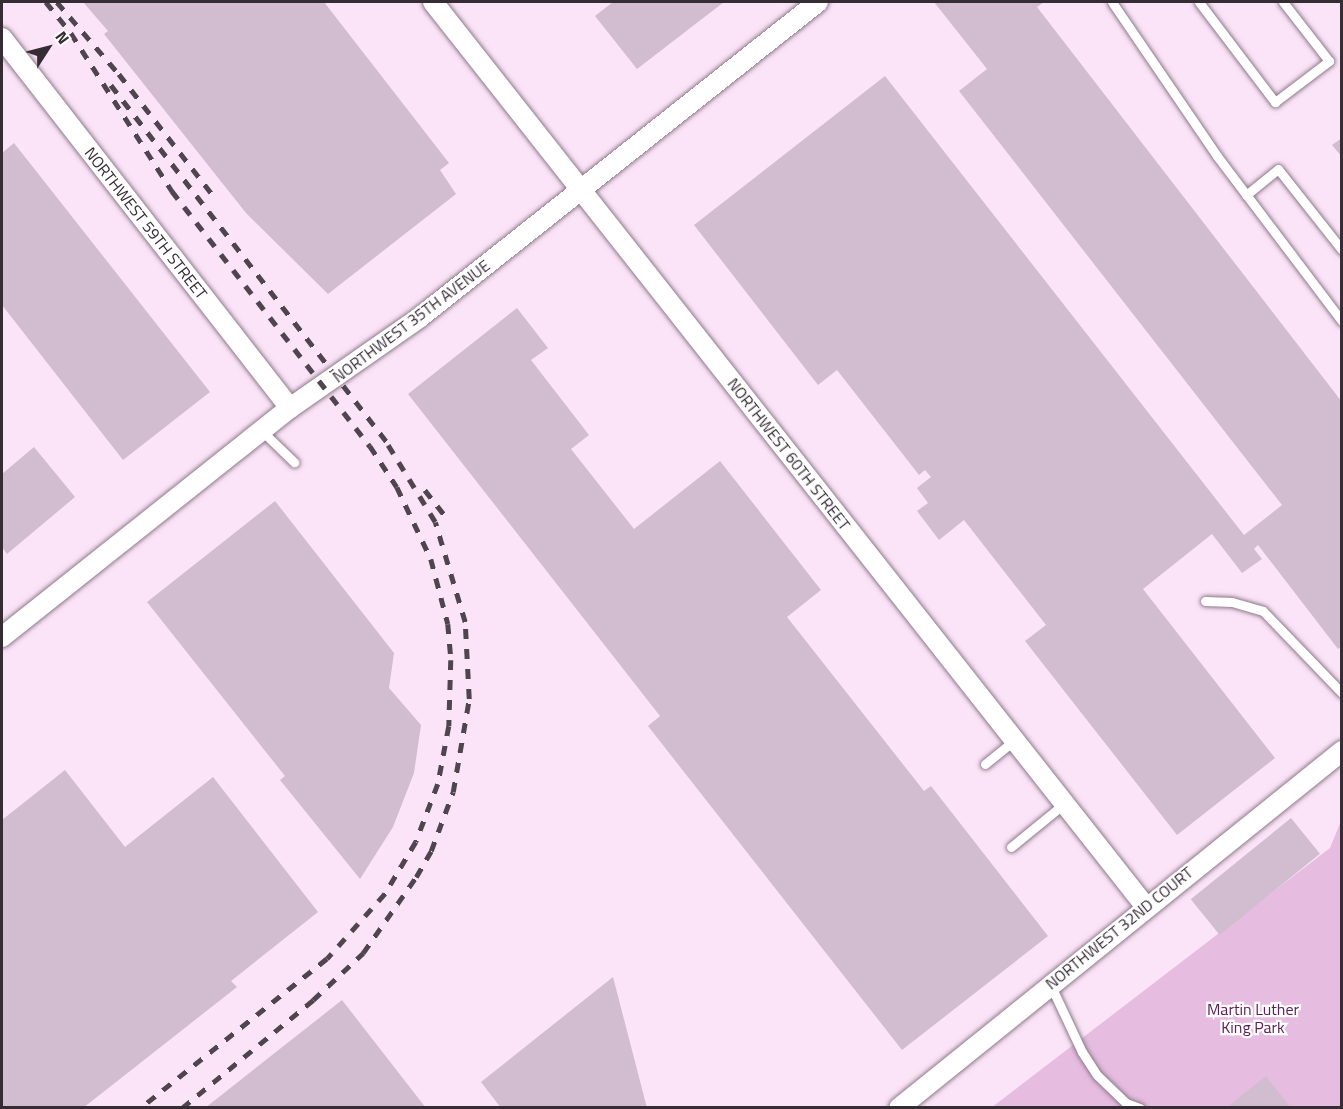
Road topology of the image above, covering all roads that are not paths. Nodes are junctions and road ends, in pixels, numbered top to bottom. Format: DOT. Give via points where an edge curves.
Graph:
graph roads {
  1 [pos="433,2"];
  2 [pos="818,2"];
  3 [pos="1112,2"];
  4 [pos="1199,2"];
  5 [pos="1283,2"];
  6 [pos="2,38"];
  7 [pos="580,190"];
  8 [pos="1246,195"];
  9 [pos="1341,250"];
  10 [pos="1341,321"];
  11 [pos="290,408"];
  12 [pos="262,431"];
  13 [pos="294,462"];
  14 [pos="1205,601"];
  15 [pos="4,632"];
  16 [pos="1341,693"];
  17 [pos="1015,740"];
  18 [pos="1341,751"];
  19 [pos="986,764"];
  20 [pos="1065,803"];
  21 [pos="1011,847"];
  22 [pos="1146,907"];
  23 [pos="1050,984"];
  24 [pos="899,1107"];
  25 [pos="1140,1107"];
  1 -- 7 [label="street, NORTHWEST 60TH STREET"];
  2 -- 7 [label="street, NORTHWEST 35TH AVENUE"];
  3 -- 8 [label="lane"];
  4 -- 5 [label="lane" via="1275,102 1329,61"];
  6 -- 11 [label="street, NORTHWEST 59TH STREET"];
  7 -- 11 [label="street, NORTHWEST 35TH AVENUE" via="419,318"];
  7 -- 17 [label="street, NORTHWEST 60TH STREET"];
  8 -- 9 [label="lane" via="1278,169"];
  8 -- 10 [label="lane"];
  11 -- 12 [label="street, NORTHWEST 35TH AVENUE"];
  12 -- 13 [label="lane"];
  12 -- 15 [label="street, NORTHWEST 35TH AVENUE"];
  14 -- 16 [label="lane" via="1232,602 1263,611"];
  17 -- 19 [label="lane"];
  17 -- 20 [label="street, NORTHWEST 60TH STREET"];
  18 -- 22 [label="street, NORTHWEST 32ND COURT"];
  20 -- 21 [label="lane"];
  20 -- 22 [label="street, NORTHWEST 60TH STREET"];
  22 -- 23 [label="street, NORTHWEST 32ND COURT"];
  23 -- 24 [label="street, NORTHWEST 32ND COURT"];
  23 -- 25 [label="lane" via="1097,1075 1126,1103"];
}
